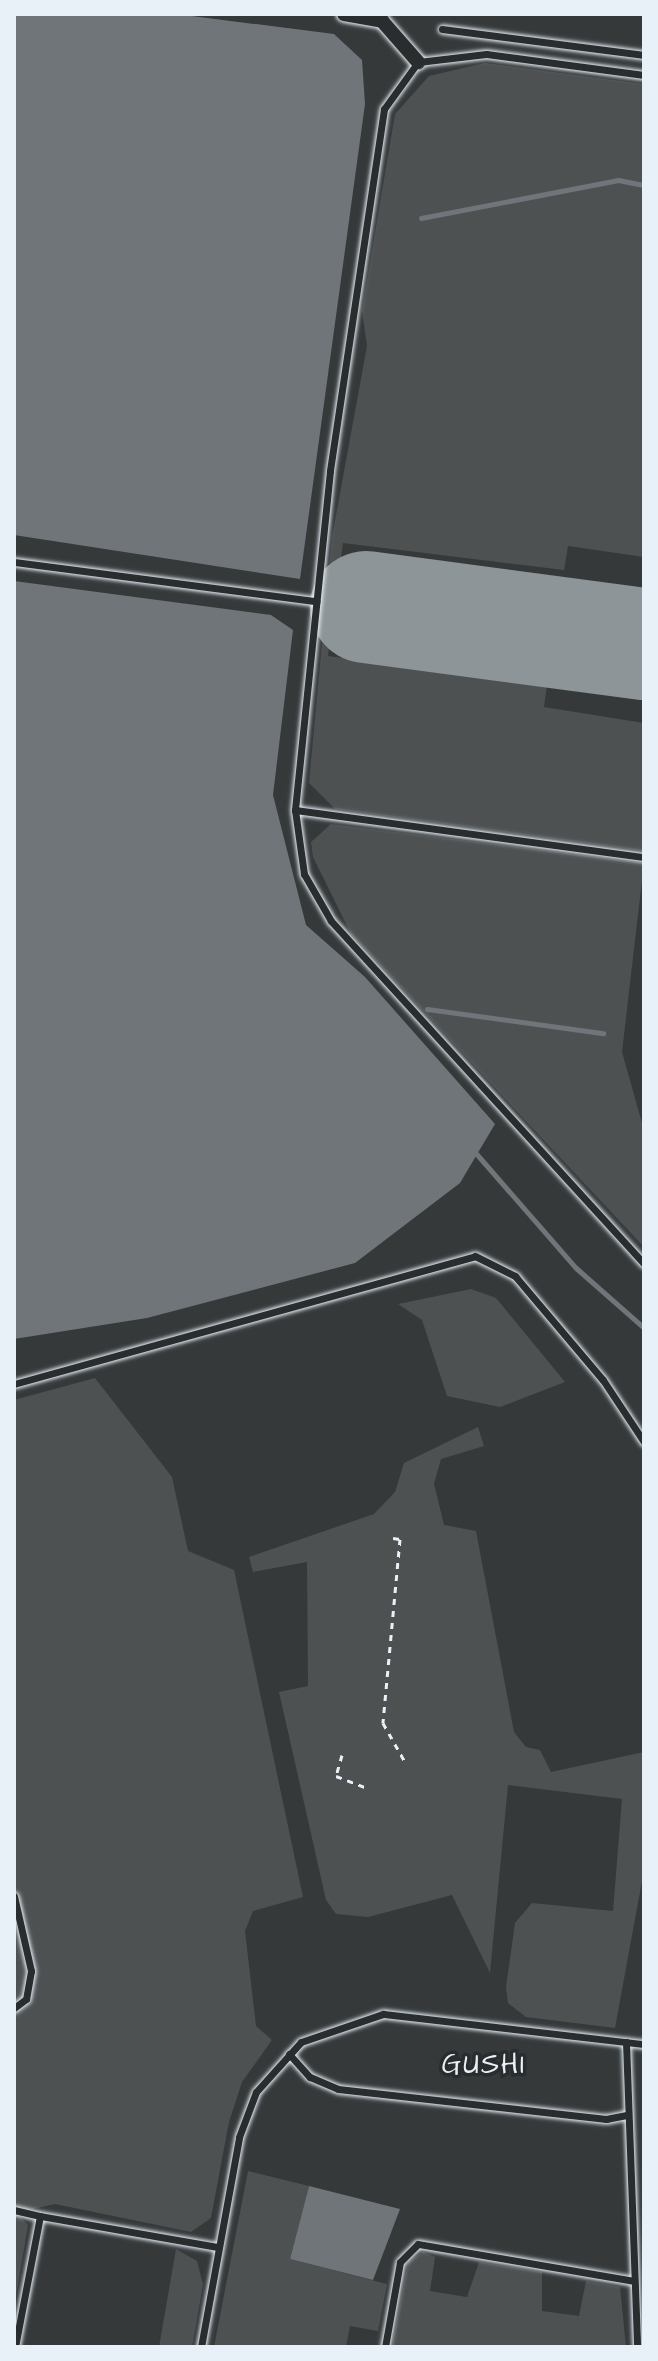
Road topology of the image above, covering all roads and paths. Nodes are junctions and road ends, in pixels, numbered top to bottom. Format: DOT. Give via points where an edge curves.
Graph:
graph roads {
  1 [pos="344,14"];
  2 [pos="442,29"];
  3 [pos="644,55"];
  4 [pos="418,62"];
  5 [pos="644,75"];
  6 [pos="14,562"];
  7 [pos="316,601"];
  8 [pos="295,810"];
  9 [pos="644,857"];
  10 [pos="644,1264"];
  11 [pos="14,1384"];
  12 [pos="644,1442"];
  13 [pos="393,1538"];
  14 [pos="342,1755"];
  15 [pos="404,1760"];
  16 [pos="365,1787"];
  17 [pos="14,1896"];
  18 [pos="14,2008"];
  19 [pos="626,2042"];
  20 [pos="644,2044"];
  21 [pos="289,2054"];
  22 [pos="627,2115"];
  23 [pos="14,2210"];
  24 [pos="40,2216"];
  25 [pos="218,2247"];
  26 [pos="634,2281"];
  27 [pos="15,2347"];
  28 [pos="201,2347"];
  29 [pos="385,2347"];
  30 [pos="637,2347"];
  1 -- 4 [label="street" via="382,21"];
  2 -- 3 [label="lane"];
  4 -- 5 [label="lane" via="486,54"];
  4 -- 7 [label="lane" via="384,109"];
  6 -- 7 [label="lane"];
  7 -- 8 [label="lane"];
  8 -- 9 [label="lane"];
  8 -- 10 [label="lane" via="304,874 331,921"];
  11 -- 12 [label="lane" via="475,1256 515,1276 603,1380"];
  13 -- 15 [label="path" via="400,1539 383,1723"];
  14 -- 16 [label="path" via="336,1776"];
  17 -- 18 [label="lane" via="31,1971 26,1999"];
  19 -- 20 [label="lane"];
  19 -- 21 [label="lane" via="383,2014 339,2024"];
  19 -- 22 [label="lane"];
  21 -- 22 [label="lane" via="310,2077 338,2089 606,2119"];
  21 -- 25 [label="lane" via="256,2092 239,2137"];
  22 -- 26 [label="lane"];
  23 -- 24 [label="lane"];
  24 -- 25 [label="lane"];
  24 -- 27 [label="lane"];
  25 -- 28 [label="lane"];
  26 -- 29 [label="lane" via="418,2244 400,2262"];
  26 -- 30 [label="lane"];
}
